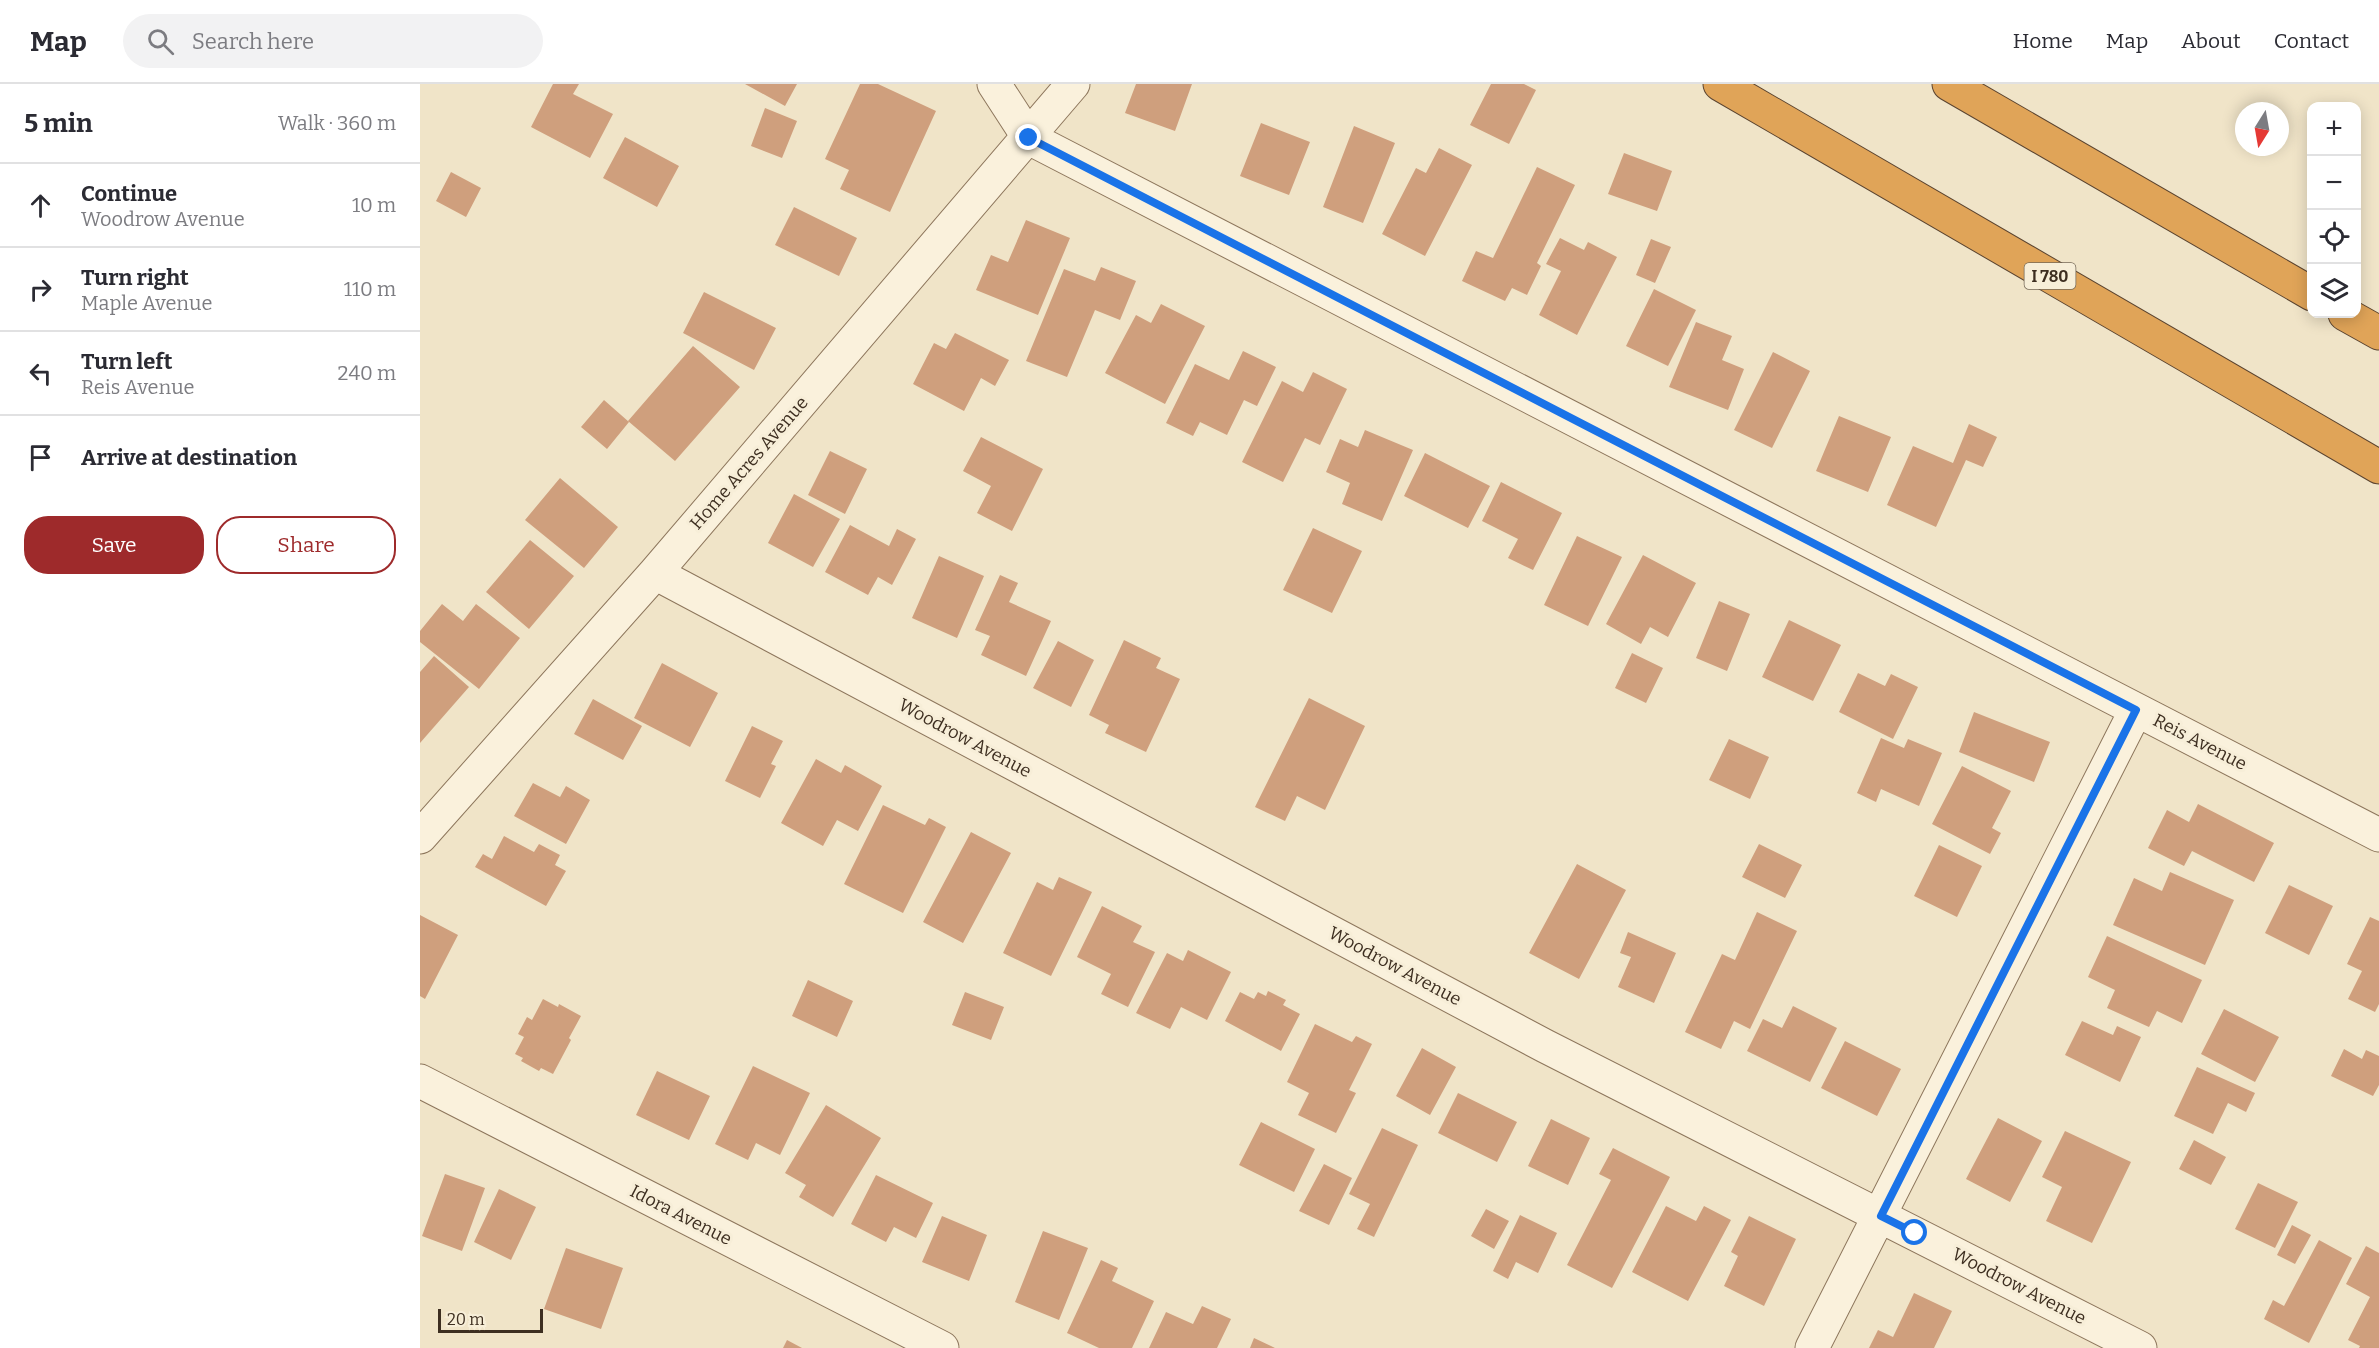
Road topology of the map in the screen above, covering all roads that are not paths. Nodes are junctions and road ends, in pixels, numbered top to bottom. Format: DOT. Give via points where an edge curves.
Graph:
graph roads {
  1 [pos="994,84"];
  2 [pos="1073,84"];
  3 [pos="1720,84"];
  4 [pos="1949,84"];
  5 [pos="1029,138"];
  6 [pos="2307,291"];
  7 [pos="2352,318"];
  8 [pos="2379,333"];
  9 [pos="2379,467"];
  10 [pos="655,573"];
  11 [pos="2136,710"];
  12 [pos="2379,835"];
  13 [pos="420,837"];
  14 [pos="420,1081"];
  15 [pos="1881,1216"];
  16 [pos="942,1348"];
  17 [pos="1812,1348"];
  18 [pos="2140,1348"];
  1 -- 5 [label="street"];
  2 -- 5 [label="street, Home Acres Avenue"];
  3 -- 9 [label="highway, I 780"];
  4 -- 6 [label="highway"];
  5 -- 10 [label="street, Home Acres Avenue"];
  5 -- 11 [label="street, Reis Avenue"];
  7 -- 8 [label="highway"];
  10 -- 13 [label="street, Home Acres Avenue"];
  10 -- 15 [label="street, Woodrow Avenue" via="1545,1046"];
  11 -- 12 [label="street, Reis Avenue"];
  11 -- 15 [label="street"];
  14 -- 16 [label="street, Idora Avenue"];
  15 -- 17 [label="street"];
  15 -- 18 [label="street, Woodrow Avenue"];
}
